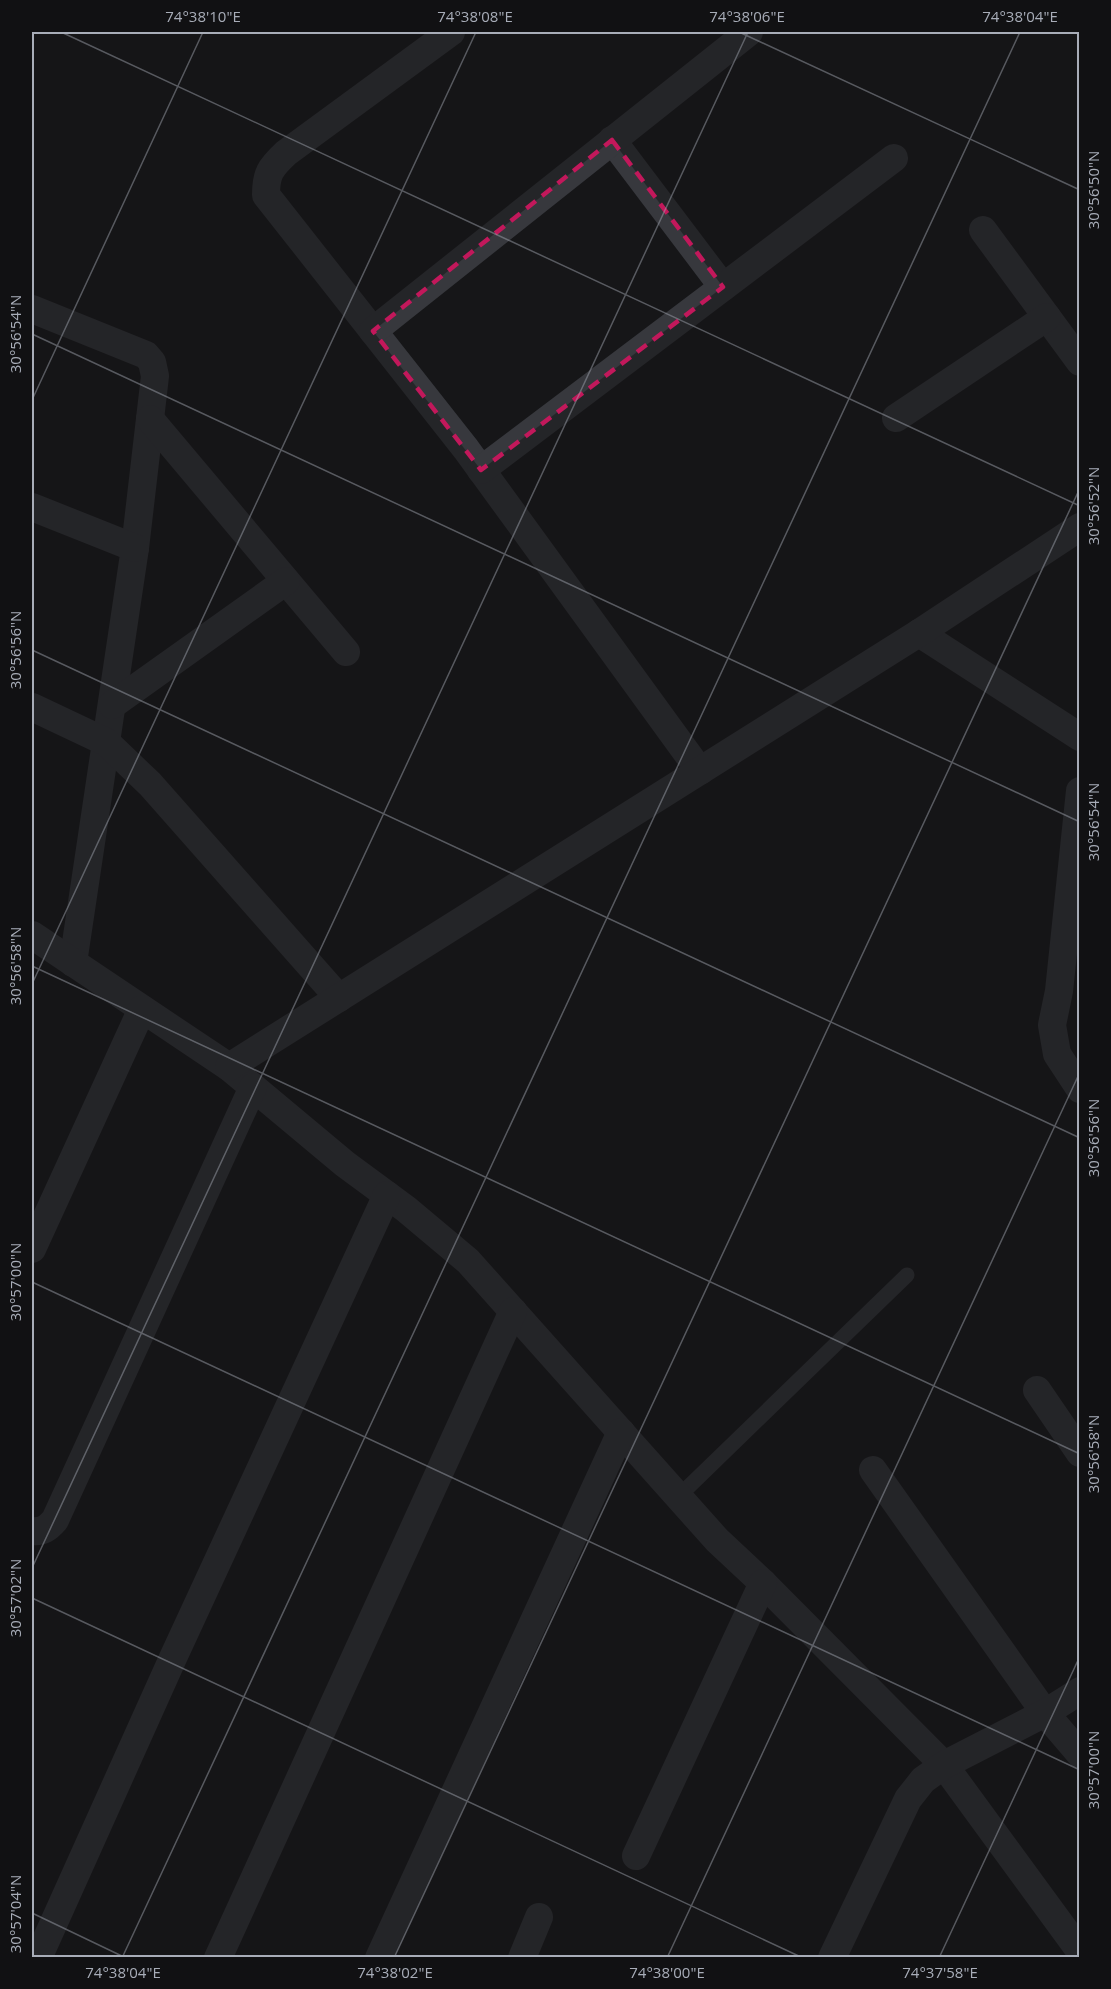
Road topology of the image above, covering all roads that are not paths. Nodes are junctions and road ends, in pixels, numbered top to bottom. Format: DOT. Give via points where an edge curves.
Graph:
graph roads {
  1 [pos="451,32"];
  2 [pos="749,32"];
  3 [pos="612,140"];
  4 [pos="894,158"];
  5 [pos="983,230"];
  6 [pos="723,287"];
  7 [pos="32,309"];
  8 [pos="1047,317"];
  9 [pos="373,331"];
  10 [pos="1080,362"];
  11 [pos="897,418"];
  12 [pos="150,420"];
  13 [pos="482,470"];
  14 [pos="32,507"];
  15 [pos="1080,527"];
  16 [pos="135,548"];
  17 [pos="286,581"];
  18 [pos="919,633"];
  19 [pos="346,652"];
  20 [pos="112,705"];
  21 [pos="32,707"];
  22 [pos="1080,738"];
  23 [pos="106,742"];
  24 [pos="700,771"];
  25 [pos="1080,791"];
  26 [pos="32,935"];
  27 [pos="73,963"];
  28 [pos="339,998"];
  29 [pos="142,1009"];
  30 [pos="229,1067"];
  31 [pos="253,1087"];
  32 [pos="1080,1089"];
  33 [pos="387,1195"];
  34 [pos="32,1249"];
  35 [pos="907,1275"];
  36 [pos="513,1311"];
  37 [pos="1037,1390"];
  38 [pos="621,1432"];
  39 [pos="1080,1453"];
  40 [pos="873,1470"];
  41 [pos="678,1497"];
  42 [pos="32,1531"];
  43 [pos="763,1583"];
  44 [pos="1080,1691"];
  45 [pos="1045,1713"];
  46 [pos="1080,1754"];
  47 [pos="944,1765"];
  48 [pos="636,1856"];
  49 [pos="539,1917"];
  50 [pos="1080,1951"];
  51 [pos="38,1958"];
  52 [pos="218,1958"];
  53 [pos="379,1958"];
  54 [pos="522,1958"];
  55 [pos="832,1958"];
  1 -- 9 [label="street" via="286,153 266,178 266,195"];
  2 -- 3 [label="street"];
  3 -- 6 [label="street"];
  3 -- 9 [label="street"];
  4 -- 6 [label="street"];
  5 -- 8 [label="street"];
  6 -- 13 [label="street"];
  7 -- 12 [label="street" via="146,355 155,376"];
  8 -- 10 [label="street"];
  8 -- 11 [label="street"];
  9 -- 13 [label="street"];
  12 -- 16 [label="street"];
  12 -- 17 [label="street"];
  13 -- 24 [label="street"];
  14 -- 16 [label="street"];
  15 -- 18 [label="street"];
  16 -- 20 [label="street"];
  17 -- 19 [label="street"];
  17 -- 20 [label="street"];
  18 -- 22 [label="street"];
  18 -- 24 [label="street"];
  20 -- 23 [label="street"];
  21 -- 23 [label="street"];
  23 -- 27 [label="street"];
  23 -- 28 [label="street" via="150,784"];
  24 -- 28 [label="street"];
  25 -- 32 [label="street" via="1059,992 1052,1025 1057,1054"];
  26 -- 27 [label="street"];
  27 -- 29 [label="street"];
  28 -- 30 [label="street"];
  29 -- 30 [label="street"];
  29 -- 34 [label="street"];
  30 -- 31 [label="street"];
  31 -- 33 [label="street"];
  31 -- 42 [label="street" via="55,1520 39,1532"];
  33 -- 36 [label="street" via="468,1261"];
  33 -- 51 [label="street"];
  35 -- 41 [label="lane"];
  36 -- 38 [label="street"];
  36 -- 52 [label="street"];
  37 -- 39 [label="street"];
  38 -- 41 [label="street"];
  38 -- 53 [label="street"];
  40 -- 45 [label="street"];
  41 -- 43 [label="street"];
  43 -- 47 [label="street"];
  43 -- 48 [label="street"];
  44 -- 45 [label="street"];
  45 -- 46 [label="street"];
  45 -- 47 [label="street"];
  47 -- 50 [label="street"];
  47 -- 55 [label="street" via="923,1780 908,1799"];
  49 -- 54 [label="street"];
}
